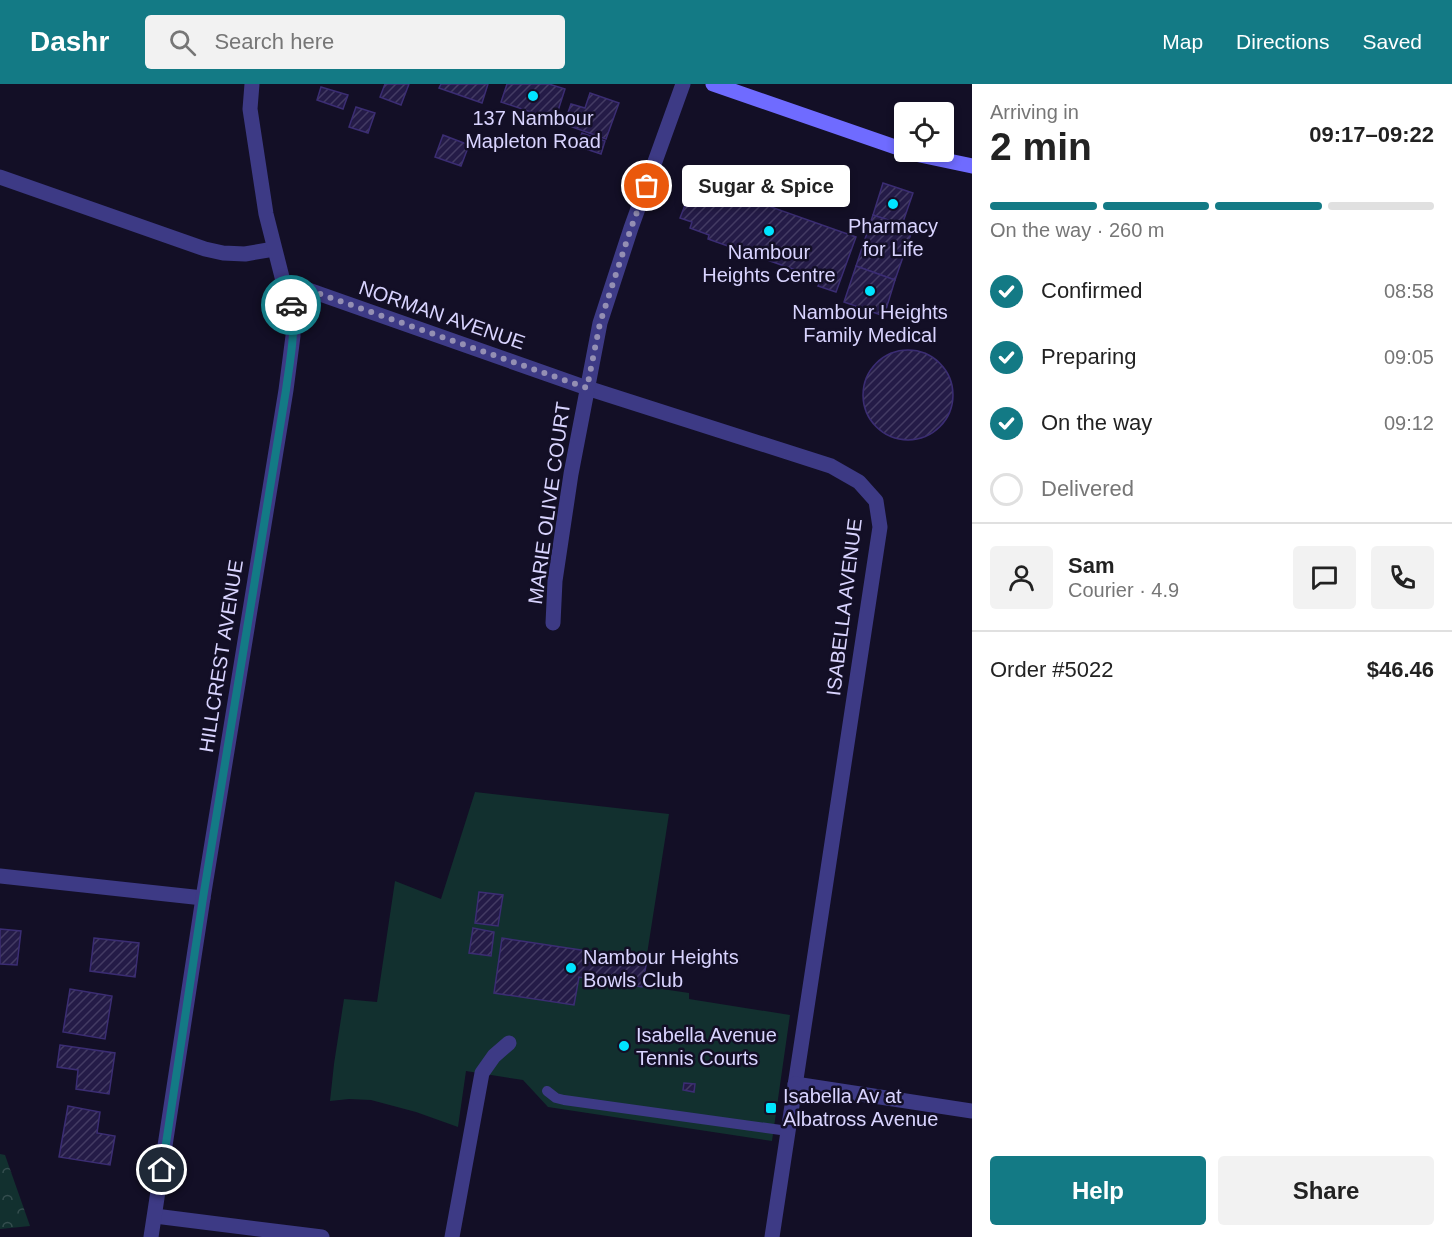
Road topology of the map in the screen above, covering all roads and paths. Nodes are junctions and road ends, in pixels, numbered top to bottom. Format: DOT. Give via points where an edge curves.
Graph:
graph roads {
  1 [pos="252,84"];
  2 [pos="683,84"];
  3 [pos="712,84"];
  4 [pos="894,147"];
  5 [pos="953,162"];
  6 [pos="972,166"];
  7 [pos="0,177"];
  8 [pos="274,249"];
  9 [pos="283,281"];
  10 [pos="587,388"];
  11 [pos="552,623"];
  12 [pos="0,876"];
  13 [pos="203,898"];
  14 [pos="509,1043"];
  15 [pos="795,1084"];
  16 [pos="547,1091"];
  17 [pos="972,1111"];
  18 [pos="788,1131"];
  19 [pos="155,1216"];
  20 [pos="151,1237"];
  21 [pos="322,1237"];
  22 [pos="452,1237"];
  23 [pos="771,1237"];
  1 -- 8 [label="street, HILLCREST AVENUE" via="250,110"];
  2 -- 10 [label="street" via="600,323"];
  3 -- 4 [label="main road"];
  5 -- 6 [label="main road"];
  7 -- 8 [label="street" via="205,249 245,254"];
  8 -- 9 [label="street, HILLCREST AVENUE"];
  9 -- 10 [label="street, NORMAN AVENUE"];
  9 -- 13 [label="street, HILLCREST AVENUE" via="292,309 293,336 286,390"];
  10 -- 11 [label="street, MARIE OLIVE COURT" via="555,581"];
  10 -- 15 [label="street, ISABELLA AVENUE" via="831,466 859,482 876,501 879,527"];
  12 -- 13 [label="street"];
  13 -- 19 [label="street, HILLCREST AVENUE"];
  14 -- 22 [label="street" via="482,1073"];
  15 -- 17 [label="street"];
  15 -- 18 [label="street, ISABELLA AVENUE"];
  16 -- 18 [label="lane" via="564,1100"];
  18 -- 23 [label="street, ISABELLA AVENUE"];
  19 -- 20 [label="street, HILLCREST AVENUE"];
  19 -- 21 [label="street"];
}
